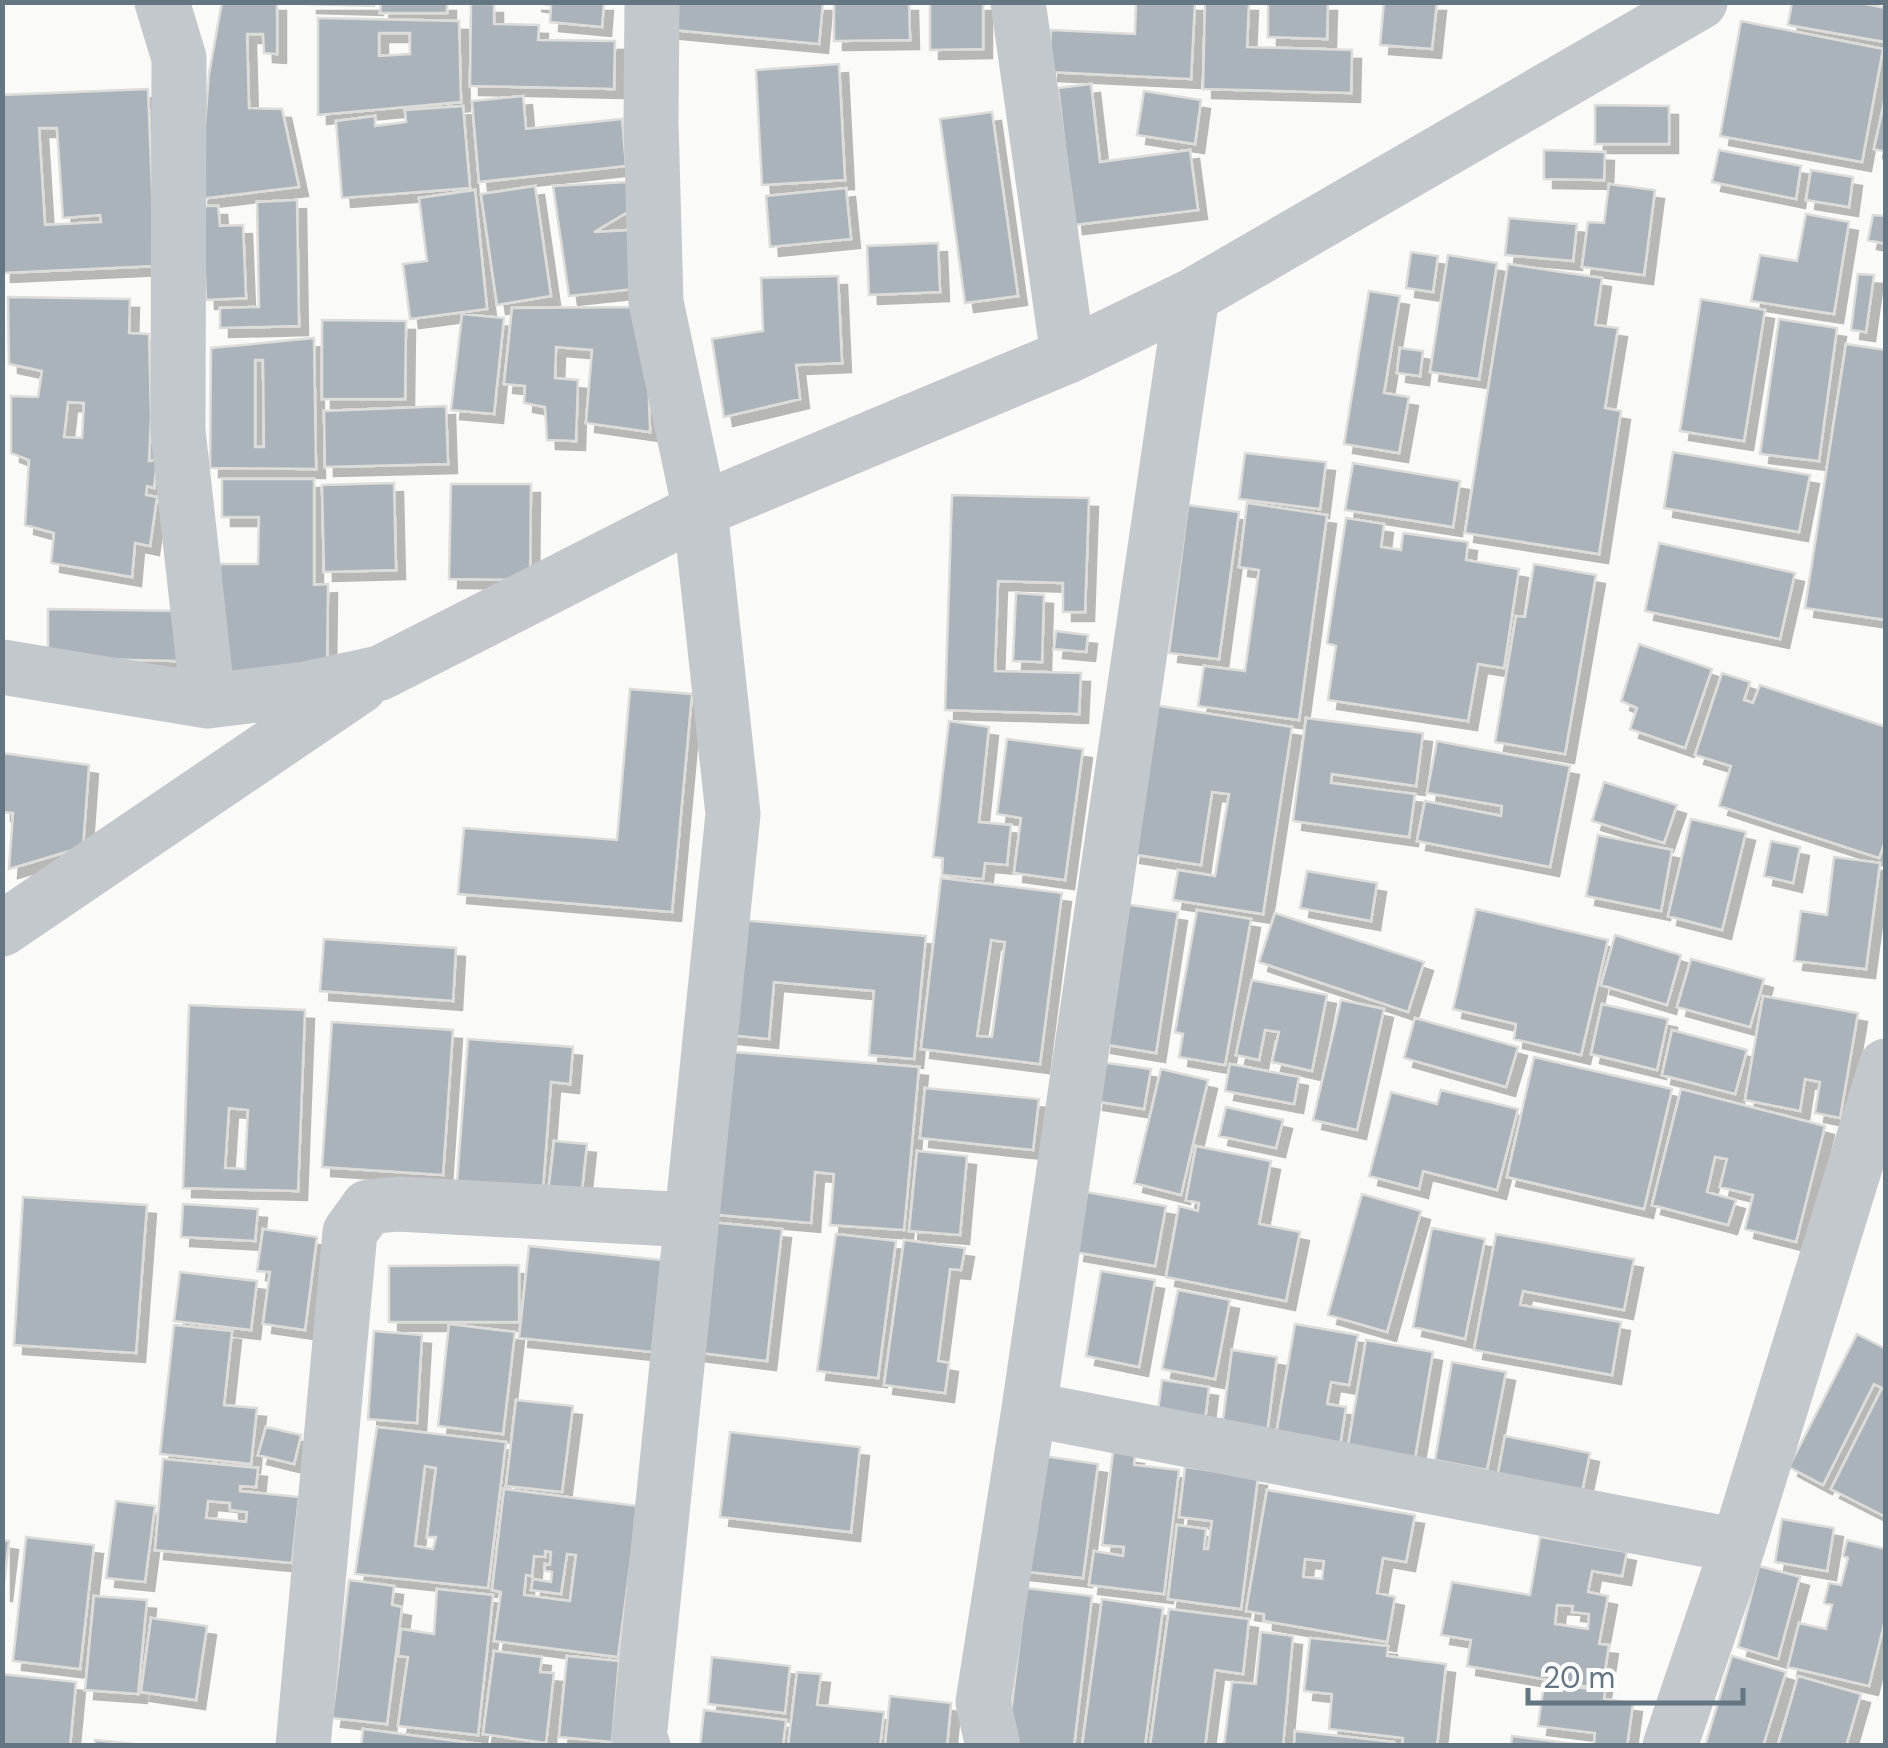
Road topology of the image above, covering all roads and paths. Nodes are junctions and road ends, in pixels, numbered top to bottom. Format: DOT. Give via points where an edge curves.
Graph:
graph roads {
  1 [pos="162,2"];
  2 [pos="206,2"];
  3 [pos="652,2"];
  4 [pos="1018,2"];
  5 [pos="1700,2"];
  6 [pos="179,58"];
  7 [pos="1192,296"];
  8 [pos="1068,356"];
  9 [pos="700,510"];
  10 [pos="2,666"];
  11 [pos="380,673"];
  12 [pos="208,701"];
  13 [pos="2,929"];
  14 [pos="1886,1066"];
  15 [pos="692,1220"];
  16 [pos="1029,1409"];
  17 [pos="1738,1546"];
  18 [pos="303,1746"];
  19 [pos="643,1746"];
  20 [pos="993,1746"];
  21 [pos="1670,1746"];
  1 -- 6 [label="street"];
  2 -- 6 [label="street"];
  3 -- 9 [label="street" via="656,302"];
  4 -- 8 [label="street"];
  5 -- 7 [label="street"];
  6 -- 12 [label="street" via="178,431"];
  7 -- 8 [label="street"];
  7 -- 16 [label="street"];
  8 -- 9 [label="street"];
  9 -- 11 [label="street"];
  9 -- 15 [label="street" via="733,814"];
  10 -- 12 [label="street"];
  11 -- 12 [label="street"];
  11 -- 13 [label="street"];
  14 -- 17 [label="street"];
  15 -- 18 [label="street" via="368,1207 350,1232"];
  15 -- 19 [label="street"];
  16 -- 17 [label="street"];
  16 -- 20 [label="street" via="982,1702"];
  17 -- 21 [label="street"];
}
